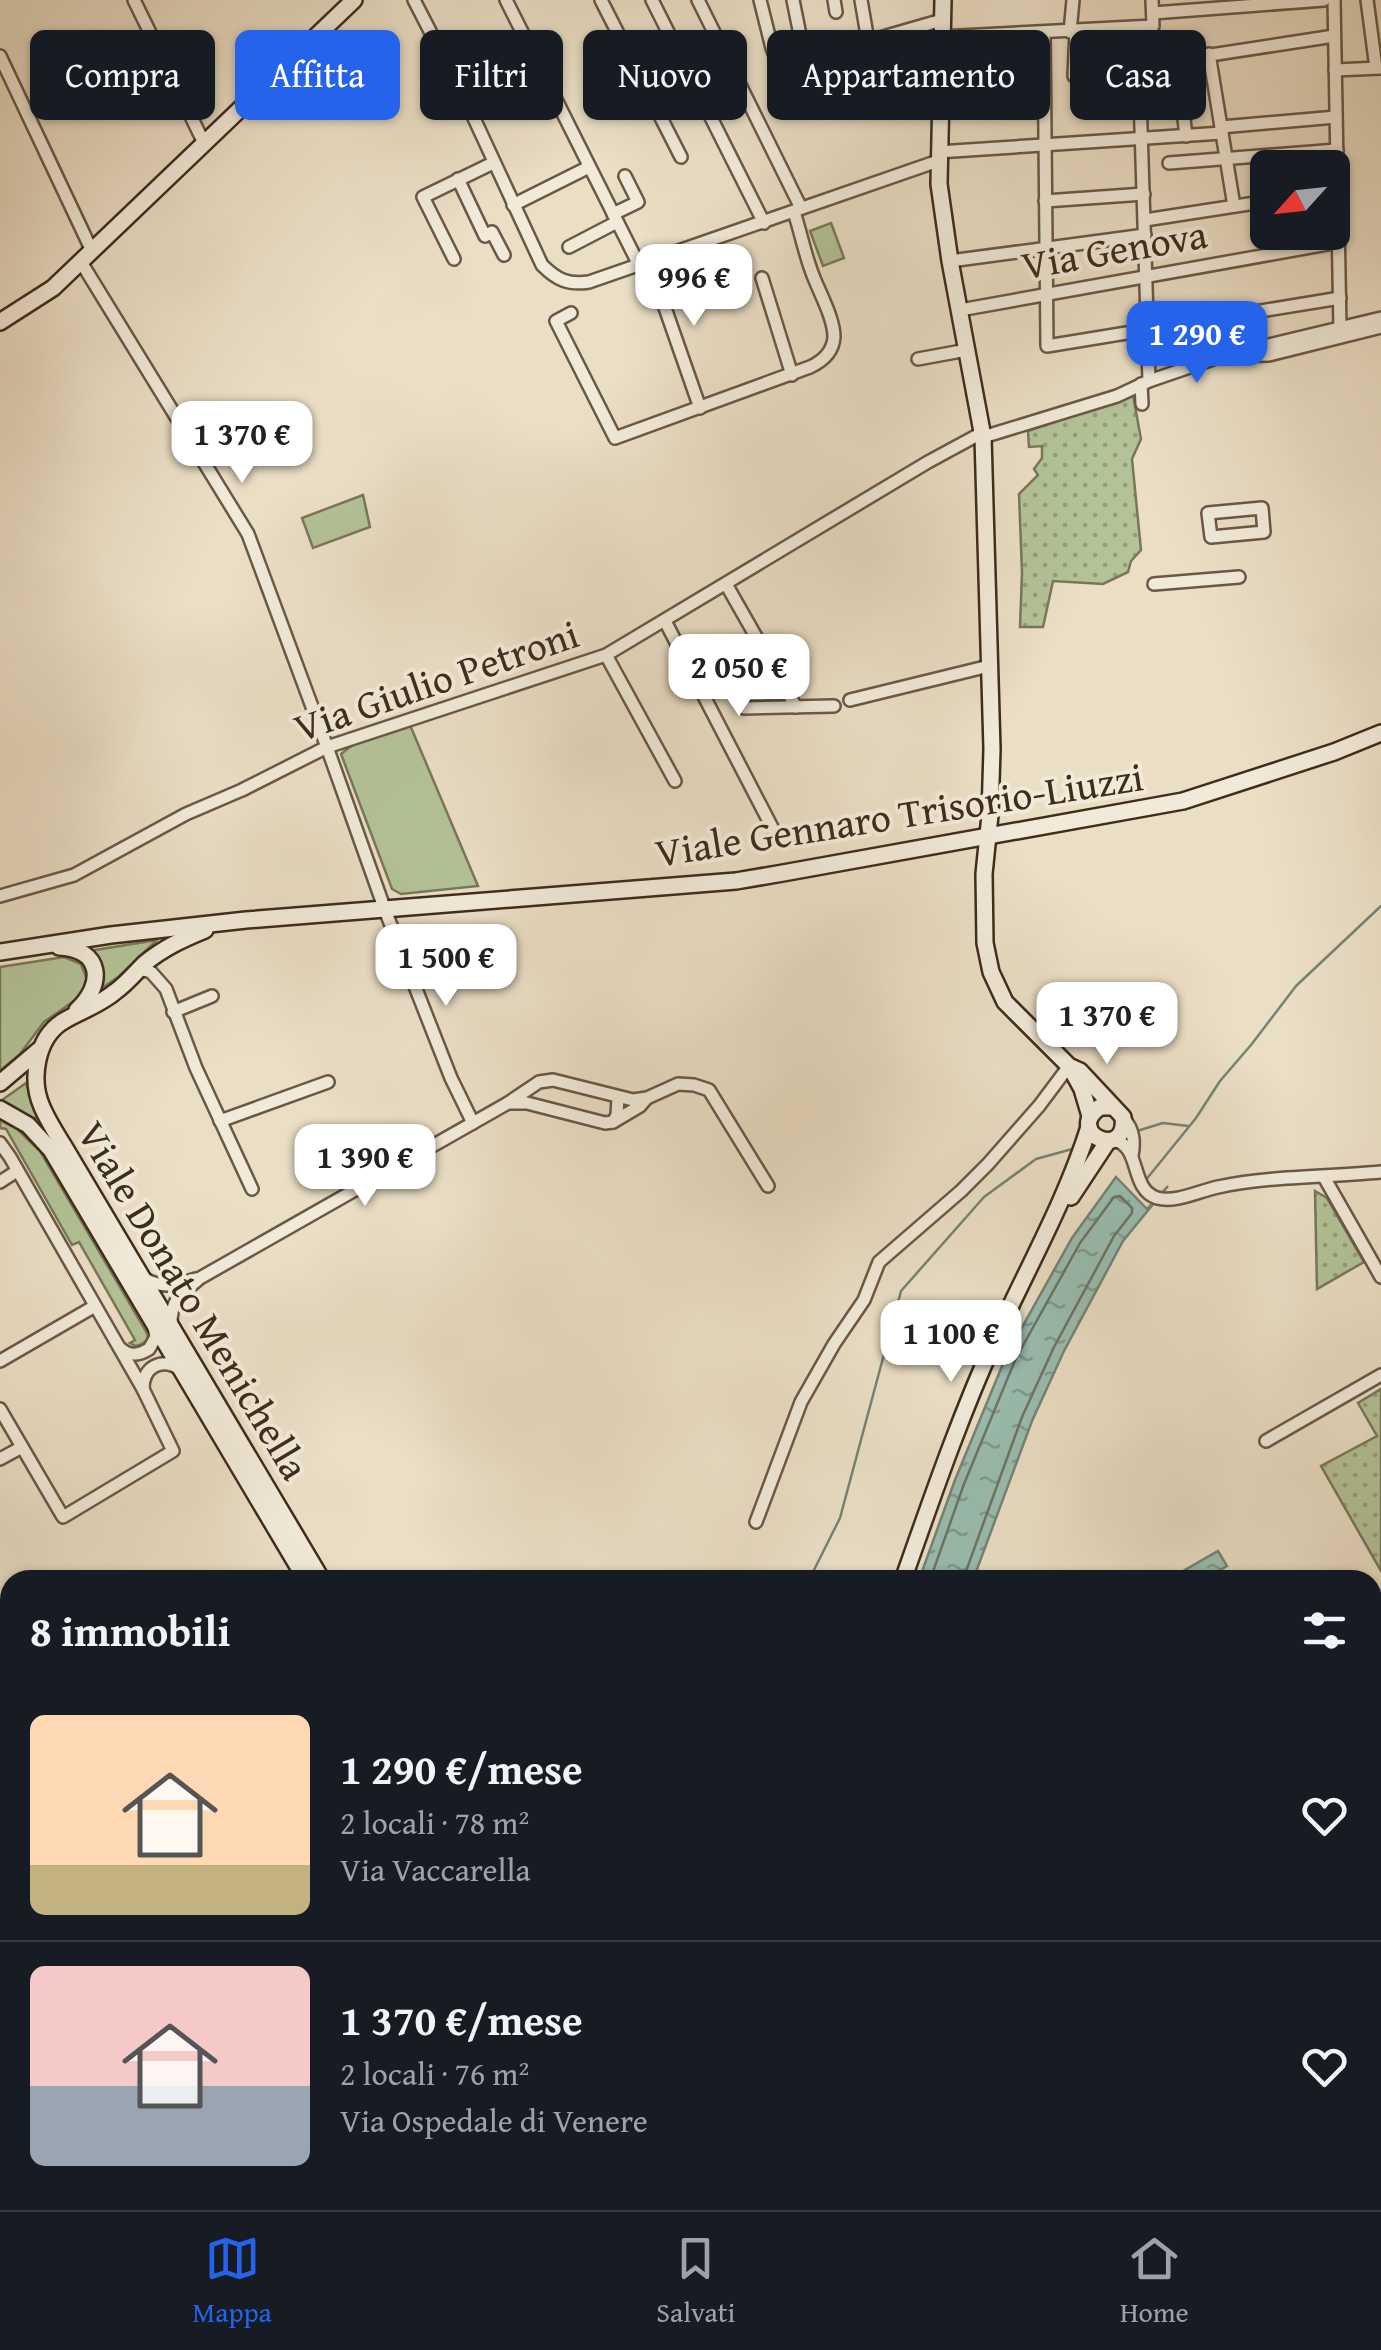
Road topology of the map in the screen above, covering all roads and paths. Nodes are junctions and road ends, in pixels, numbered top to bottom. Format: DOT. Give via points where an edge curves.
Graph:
graph roads {
  1 [pos="134,0"];
  2 [pos="354,0"];
  3 [pos="414,0"];
  4 [pos="506,0"];
  5 [pos="602,0"];
  6 [pos="652,0"];
  7 [pos="698,0"];
  8 [pos="760,0"];
  9 [pos="792,0"];
  10 [pos="861,0"];
  11 [pos="943,0"];
  12 [pos="1073,0"];
  13 [pos="1324,0"];
  14 [pos="1334,0"];
  15 [pos="1367,0"];
  16 [pos="1152,7"];
  17 [pos="941,28"];
  18 [pos="768,30"];
  19 [pos="798,30"];
  20 [pos="866,30"];
  21 [pos="930,30"];
  22 [pos="982,30"];
  23 [pos="1073,30"];
  24 [pos="1100,30"];
  25 [pos="1334,36"];
  26 [pos="1206,54"];
  27 [pos="1209,54"];
  28 [pos="0,56"];
  29 [pos="1378,68"];
  30 [pos="1334,70"];
  31 [pos="1336,117"];
  32 [pos="1044,120"];
  33 [pos="1140,120"];
  34 [pos="1184,120"];
  35 [pos="1222,130"];
  36 [pos="1186,136"];
  37 [pos="1141,139"];
  38 [pos="204,143"];
  39 [pos="1044,145"];
  40 [pos="1336,150"];
  41 [pos="938,156"];
  42 [pos="681,157"];
  43 [pos="1250,157"];
  44 [pos="1226,159"];
  45 [pos="493,163"];
  46 [pos="1169,163"];
  47 [pos="589,166"];
  48 [pos="624,176"];
  49 [pos="458,179"];
  50 [pos="1144,194"];
  51 [pos="1045,201"];
  52 [pos="1250,204"];
  53 [pos="512,205"];
  54 [pos="1234,206"];
  55 [pos="798,210"];
  56 [pos="615,218"];
  57 [pos="1145,220"];
  58 [pos="764,223"];
  59 [pos="1145,235"];
  60 [pos="569,247"];
  61 [pos="1046,248"];
  62 [pos="1294,250"];
  63 [pos="1339,250"];
  64 [pos="504,255"];
  65 [pos="86,256"];
  66 [pos="454,259"];
  67 [pos="950,260"];
  68 [pos="644,264"];
  69 [pos="1146,276"];
  70 [pos="762,278"];
  71 [pos="1045,294"];
  72 [pos="1340,298"];
  73 [pos="960,310"];
  74 [pos="571,314"];
  75 [pos="1381,318"];
  76 [pos="0,322"];
  77 [pos="1381,328"];
  78 [pos="1148,329"];
  79 [pos="1340,329"];
  80 [pos="967,350"];
  81 [pos="1222,356"];
  82 [pos="918,359"];
  83 [pos="792,375"];
  84 [pos="1145,382"];
  85 [pos="1142,404"];
  86 [pos="700,408"];
  87 [pos="983,437"];
  88 [pos="1211,537"];
  89 [pos="1240,577"];
  90 [pos="726,584"];
  91 [pos="1154,584"];
  92 [pos="665,621"];
  93 [pos="718,651"];
  94 [pos="606,655"];
  95 [pos="989,666"];
  96 [pos="850,700"];
  97 [pos="834,706"];
  98 [pos="796,707"];
  99 [pos="1381,733"];
  100 [pos="328,747"];
  101 [pos="675,781"];
  102 [pos="988,835"];
  103 [pos="776,836"];
  104 [pos="0,896"];
  105 [pos="385,910"];
  106 [pos="220,924"];
  107 [pos="41,946"];
  108 [pos="0,952"];
  109 [pos="160,952"];
  110 [pos="139,969"];
  111 [pos="160,980"];
  112 [pos="212,996"];
  113 [pos="173,1012"];
  114 [pos="62,1022"];
  115 [pos="42,1047"];
  116 [pos="1070,1066"];
  117 [pos="0,1082"];
  118 [pos="328,1082"];
  119 [pos="618,1098"];
  120 [pos="647,1098"];
  121 [pos="508,1103"];
  122 [pos="0,1110"];
  123 [pos="1118,1112"];
  124 [pos="220,1120"];
  125 [pos="1090,1121"];
  126 [pos="613,1122"];
  127 [pos="473,1124"];
  128 [pos="1110,1140"];
  129 [pos="0,1144"];
  130 [pos="1132,1156"];
  131 [pos="18,1171"];
  132 [pos="1381,1172"];
  133 [pos="1324,1177"];
  134 [pos="0,1182"];
  135 [pos="768,1186"];
  136 [pos="252,1189"];
  137 [pos="1056,1215"];
  138 [pos="1381,1277"];
  139 [pos="200,1278"];
  140 [pos="145,1279"];
  141 [pos="95,1306"];
  142 [pos="153,1323"];
  143 [pos="172,1324"];
  144 [pos="117,1344"];
  145 [pos="0,1361"];
  146 [pos="183,1372"];
  147 [pos="1381,1375"];
  148 [pos="143,1389"];
  149 [pos="0,1408"];
  150 [pos="1266,1440"];
  151 [pos="22,1447"];
  152 [pos="0,1459"];
  153 [pos="756,1522"];
  154 [pos="300,1570"];
  155 [pos="316,1570"];
  156 [pos="906,1570"];
  1 -- 38 [label="street"];
  2 -- 38 [label="main road"];
  3 -- 45 [label="street"];
  4 -- 47 [label="street"];
  5 -- 42 [label="street"];
  6 -- 58 [label="street"];
  7 -- 55 [label="street"];
  8 -- 18 [label="street"];
  9 -- 19 [label="street"];
  10 -- 20 [label="street"];
  11 -- 17 [label="main road"];
  12 -- 23 [label="street"];
  13 -- 16 [label="street"];
  14 -- 25 [label="street"];
  15 -- 29 [label="street"];
  16 -- 24 [label="street" via="1154,26"];
  17 -- 21 [label="street"];
  17 -- 22 [label="street"];
  17 -- 41 [label="main road"];
  25 -- 27 [label="street"];
  25 -- 30 [label="street"];
  26 -- 27 [label="street"];
  27 -- 35 [label="street"];
  28 -- 65 [label="street"];
  29 -- 30 [label="street"];
  30 -- 31 [label="street"];
  31 -- 35 [label="street"];
  31 -- 40 [label="street"];
  32 -- 39 [label="street"];
  33 -- 37 [label="street"];
  34 -- 36 [label="street"];
  35 -- 36 [label="street"];
  35 -- 44 [label="street"];
  36 -- 37 [label="street"];
  37 -- 39 [label="street"];
  37 -- 50 [label="street"];
  38 -- 65 [label="main road"];
  39 -- 41 [label="street"];
  39 -- 51 [label="street"];
  41 -- 55 [label="street"];
  41 -- 67 [label="main road"];
  43 -- 44 [label="street"];
  44 -- 46 [label="street"];
  44 -- 54 [label="street"];
  45 -- 49 [label="street"];
  45 -- 53 [label="street"];
  47 -- 53 [label="street"];
  47 -- 56 [label="street"];
  48 -- 56 [label="street" via="638,202"];
  49 -- 64 [label="street" via="486,236 492,232"];
  49 -- 66 [label="street" via="423,197"];
  50 -- 51 [label="street"];
  50 -- 57 [label="street"];
  51 -- 61 [label="street"];
  52 -- 54 [label="street"];
  53 -- 68 [label="street" via="542,266 557,279 589,282"];
  54 -- 57 [label="street"];
  55 -- 58 [label="street"];
  55 -- 83 [label="street" via="834,337 826,357"];
  56 -- 60 [label="street"];
  56 -- 68 [label="street"];
  57 -- 59 [label="street"];
  58 -- 68 [label="street"];
  59 -- 61 [label="street"];
  59 -- 69 [label="street"];
  61 -- 67 [label="street"];
  61 -- 71 [label="street"];
  62 -- 69 [label="street, Via Genova"];
  63 -- 72 [label="street"];
  65 -- 76 [label="main road" via="54,288"];
  65 -- 100 [label="street" via="248,534"];
  67 -- 73 [label="main road"];
  68 -- 86 [label="street"];
  69 -- 71 [label="street, Via Genova"];
  69 -- 78 [label="street"];
  70 -- 83 [label="street"];
  71 -- 73 [label="street, Via Genova"];
  71 -- 78 [label="street" via="1046,346"];
  72 -- 78 [label="street"];
  72 -- 79 [label="street"];
  73 -- 80 [label="main road"];
  74 -- 86 [label="street" via="556,321 616,438"];
  75 -- 79 [label="street"];
  77 -- 81 [label="street" via="1269,355"];
  78 -- 84 [label="street"];
  79 -- 81 [label="street"];
  80 -- 82 [label="street"];
  80 -- 87 [label="main road"];
  81 -- 84 [label="street, Via Giulio Petroni"];
  83 -- 86 [label="street"];
  84 -- 85 [label="street"];
  84 -- 87 [label="street, Via Giulio Petroni"];
  87 -- 90 [label="street, Via Giulio Petroni" via="928,462"];
  87 -- 95 [label="main road"];
  88 -- 88 [label="street" via="1208,513 1262,508 1264,532"];
  89 -- 91 [label="street"];
  90 -- 92 [label="street, Via Giulio Petroni"];
  90 -- 98 [label="street"];
  92 -- 94 [label="street, Via Giulio Petroni"];
  92 -- 103 [label="street"];
  93 -- 98 [label="street" via="744,708"];
  94 -- 100 [label="street, Via Giulio Petroni"];
  94 -- 101 [label="street"];
  95 -- 96 [label="street"];
  95 -- 102 [label="main road"];
  97 -- 98 [label="street"];
  99 -- 102 [label="main road, Viale Gennaro Trisorio-Liuzzi" via="1183,800"];
  100 -- 104 [label="street, Via Giulio Petroni" via="74,874"];
  100 -- 105 [label="street"];
  102 -- 105 [label="main road, Viale Gennaro Trisorio-Liuzzi" via="736,880"];
  102 -- 116 [label="main road" via="991,972 1005,1002"];
  105 -- 106 [label="main road, Viale Gennaro Trisorio-Liuzzi"];
  105 -- 127 [label="street"];
  106 -- 107 [label="main road, Viale Gennaro Trisorio-Liuzzi"];
  106 -- 109 [label="main road"];
  107 -- 108 [label="main road, Viale Gennaro Trisorio-Liuzzi"];
  107 -- 114 [label="main road" via="80,952 95,970 93,990"];
  109 -- 110 [label="main road"];
  109 -- 111 [label="street"];
  110 -- 111 [label="street"];
  110 -- 114 [label="main road" via="94,1007"];
  111 -- 113 [label="street"];
  112 -- 113 [label="street"];
  113 -- 124 [label="street"];
  114 -- 115 [label="main road"];
  115 -- 117 [label="main road"];
  115 -- 140 [label="main road, Viale Donato Menichella" via="36,1082 41,1106"];
  116 -- 123 [label="main road"];
  116 -- 125 [label="main road"];
  116 -- 153 [label="street" via="988,1164 879,1262 864,1300 801,1402"];
  118 -- 124 [label="street"];
  119 -- 120 [label="street"];
  119 -- 121 [label="street" via="553,1080"];
  119 -- 126 [label="street"];
  120 -- 126 [label="street"];
  120 -- 135 [label="street" via="678,1084 709,1090"];
  121 -- 126 [label="street"];
  121 -- 127 [label="street"];
  122 -- 142 [label="main road, Viale Donato Menichella" via="28,1124 51,1150"];
  123 -- 125 [label="main road" via="1100,1107"];
  123 -- 128 [label="main road" via="1123,1130"];
  123 -- 130 [label="street" via="1132,1132"];
  124 -- 136 [label="street"];
  125 -- 128 [label="main road" via="1096,1138"];
  125 -- 137 [label="main road"];
  127 -- 139 [label="street"];
  128 -- 130 [label="street" via="1120,1140"];
  128 -- 137 [label="main road"];
  129 -- 131 [label="street"];
  130 -- 133 [label="street" via="1142,1186 1162,1199"];
  131 -- 134 [label="street"];
  131 -- 141 [label="street"];
  132 -- 133 [label="street"];
  133 -- 138 [label="street"];
  137 -- 156 [label="main road" via="956,1428"];
  139 -- 140 [label="street" via="167,1286"];
  139 -- 143 [label="street" via="175,1301"];
  140 -- 143 [label="main road, Viale Donato Menichella"];
  141 -- 144 [label="street"];
  141 -- 145 [label="street"];
  142 -- 144 [label="street" via="156,1337 149,1350 128,1354"];
  142 -- 146 [label="main road, Viale Donato Menichella"];
  143 -- 155 [label="main road, Viale Donato Menichella"];
  144 -- 148 [label="street"];
  146 -- 148 [label="street" via="156,1364 145,1374"];
  146 -- 154 [label="main road, Viale Donato Menichella"];
  147 -- 150 [label="street"];
  148 -- 151 [label="street" via="174,1451 63,1517"];
  149 -- 151 [label="street"];
  151 -- 152 [label="street"];
}
